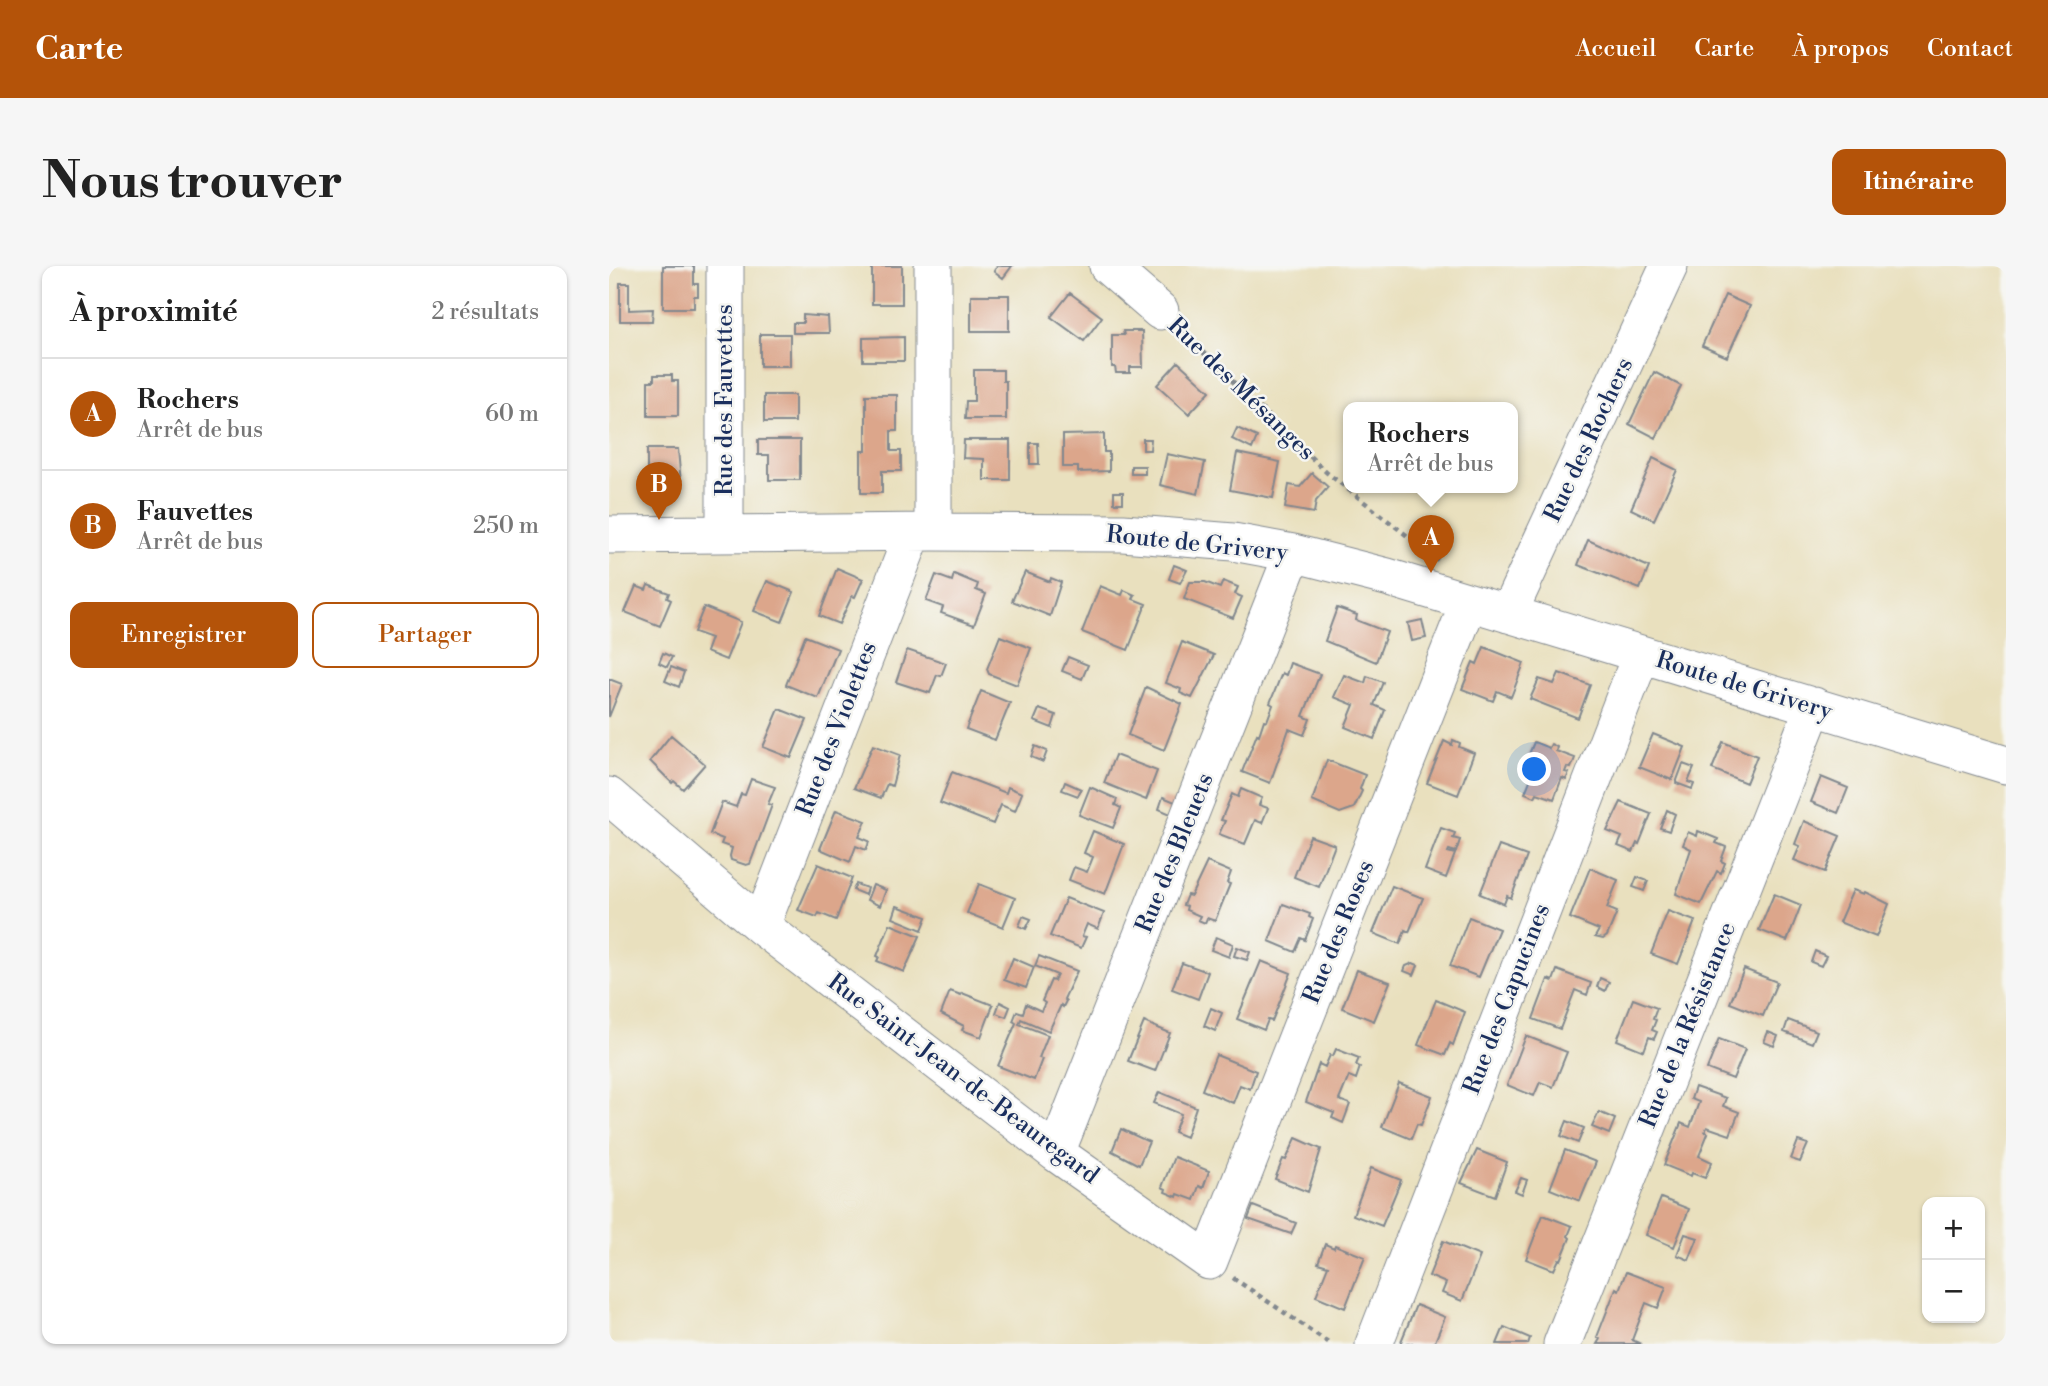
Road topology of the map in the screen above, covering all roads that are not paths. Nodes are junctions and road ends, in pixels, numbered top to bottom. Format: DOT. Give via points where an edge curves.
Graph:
graph roads {
  1 [pos="725,266"];
  2 [pos="933,266"];
  3 [pos="1108,266"];
  4 [pos="1669,266"];
  5 [pos="1160,310"];
  6 [pos="923,532"];
  7 [pos="725,534"];
  8 [pos="609,535"];
  9 [pos="1293,553"];
  10 [pos="1469,603"];
  11 [pos="1508,614"];
  12 [pos="1641,655"];
  13 [pos="1814,706"];
  14 [pos="2006,765"];
  15 [pos="609,796"];
  16 [pos="761,926"];
  17 [pos="1056,1153"];
  18 [pos="1209,1261"];
  19 [pos="1374,1344"];
  20 [pos="1562,1344"];
  1 -- 7 [label="street, Rue des Fauvettes"];
  2 -- 6 [label="street"];
  3 -- 5 [label="street, Rue des Mésanges"];
  4 -- 11 [label="street, Rue des Rochers"];
  6 -- 7 [label="street, Route de Grivery"];
  6 -- 9 [label="street, Route de Grivery" via="1123,533 1233,542"];
  6 -- 16 [label="street, Rue des Violettes"];
  7 -- 8 [label="street, Route de Grivery"];
  9 -- 10 [label="street, Route de Grivery"];
  9 -- 17 [label="street, Rue des Bleuets"];
  10 -- 11 [label="street, Route de Grivery"];
  10 -- 18 [label="street, Rue des Roses"];
  11 -- 12 [label="street, Route de Grivery"];
  12 -- 13 [label="street, Route de Grivery"];
  12 -- 19 [label="street, Rue des Capucines"];
  13 -- 14 [label="street, Route de Grivery"];
  13 -- 20 [label="street, Rue de la Résistance"];
  15 -- 16 [label="street, Rue Saint-Jean-de-Beauregard"];
  16 -- 17 [label="street, Rue Saint-Jean-de-Beauregard"];
  17 -- 18 [label="street, Rue Saint-Jean-de-Beauregard"];
}
